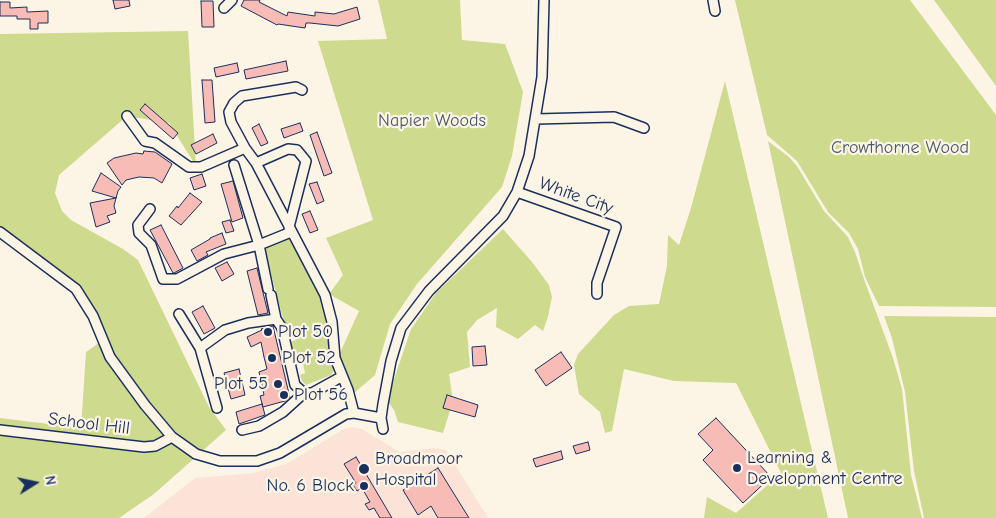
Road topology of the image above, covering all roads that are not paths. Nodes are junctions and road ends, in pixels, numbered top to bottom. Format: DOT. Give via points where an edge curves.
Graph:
graph roads {
  1 [pos="232,0"];
  2 [pos="544,0"];
  3 [pos="713,0"];
  4 [pos="224,8"];
  5 [pos="715,11"];
  6 [pos="302,90"];
  7 [pos="127,116"];
  8 [pos="536,119"];
  9 [pos="644,128"];
  10 [pos="245,148"];
  11 [pos="256,163"];
  12 [pos="234,165"];
  13 [pos="517,192"];
  14 [pos="150,209"];
  15 [pos="290,230"];
  16 [pos="0,232"];
  17 [pos="259,245"];
  18 [pos="598,294"];
  19 [pos="179,314"];
  20 [pos="276,318"];
  21 [pos="200,348"];
  22 [pos="341,377"];
  23 [pos="304,393"];
  24 [pos="217,408"];
  25 [pos="354,413"];
  26 [pos="381,418"];
  27 [pos="382,429"];
  28 [pos="0,430"];
  29 [pos="242,430"];
  30 [pos="172,437"];
  1 -- 4 [label="street"];
  2 -- 8 [label="street" via="544,61"];
  3 -- 5 [label="street"];
  6 -- 10 [label="street" via="296,87 242,96 234,103 229,112 231,122"];
  7 -- 10 [label="street" via="145,140 155,143 190,168 201,167"];
  8 -- 9 [label="street" via="614,117"];
  8 -- 13 [label="street" via="529,156"];
  10 -- 11 [label="street"];
  11 -- 15 [label="street"];
  11 -- 15 [label="street" via="288,150 297,150 306,161"];
  12 -- 17 [label="street"];
  13 -- 18 [label="street, White City" via="616,227 597,283"];
  13 -- 26 [label="street" via="503,216 429,291 401,328 391,361"];
  14 -- 17 [label="street" via="138,225 139,233 152,245 163,279 177,280 224,254"];
  15 -- 17 [label="street"];
  15 -- 22 [label="street" via="325,295"];
  16 -- 30 [label="street" via="76,289 93,316 110,358"];
  17 -- 20 [label="street"];
  19 -- 21 [label="street"];
  20 -- 21 [label="street" via="225,330"];
  20 -- 23 [label="street" via="282,328 294,385"];
  21 -- 24 [label="street"];
  22 -- 23 [label="street" via="312,393"];
  22 -- 25 [label="street"];
  23 -- 29 [label="street" via="283,412 259,426"];
  25 -- 26 [label="street"];
  25 -- 30 [label="street" via="338,418 280,453 257,461 210,460"];
  26 -- 27 [label="street"];
  28 -- 30 [label="street, School Hill" via="144,447 155,446"];
}
